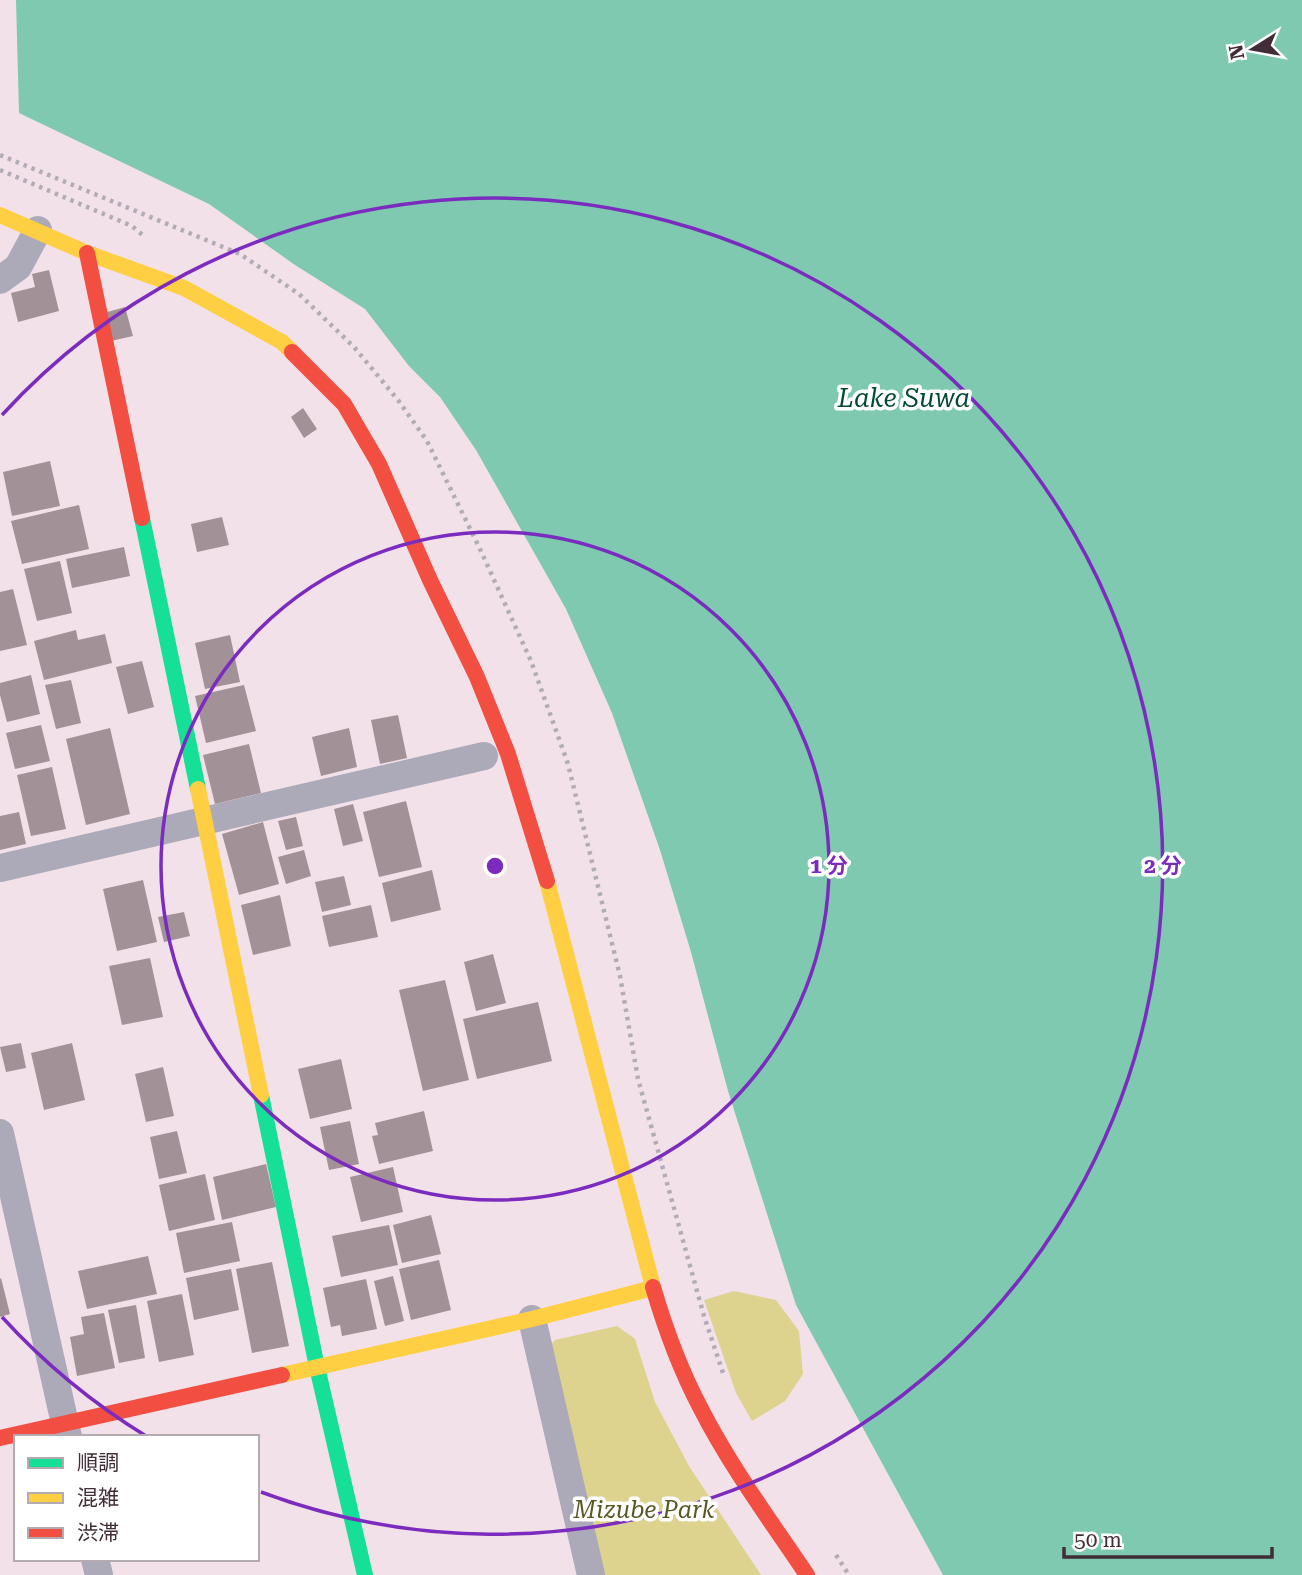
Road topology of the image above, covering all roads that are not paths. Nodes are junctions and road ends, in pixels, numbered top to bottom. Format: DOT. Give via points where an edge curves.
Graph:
graph roads {
  1 [pos="0,215"];
  2 [pos="38,230"];
  3 [pos="87,253"];
  4 [pos="0,280"];
  5 [pos="484,757"];
  6 [pos="204,821"];
  7 [pos="0,868"];
  8 [pos="0,1133"];
  9 [pos="653,1288"];
  10 [pos="531,1319"];
  11 [pos="317,1367"];
  12 [pos="66,1430"];
  13 [pos="25,1435"];
  14 [pos="365,1575"];
  15 [pos="591,1575"];
  16 [pos="807,1575"];
  1 -- 2 [label="street"];
  2 -- 3 [label="street"];
  2 -- 4 [label="street" via="18,267"];
  3 -- 6 [label="street"];
  3 -- 9 [label="street" via="184,288 282,342 344,404 379,464 508,754 547,876"];
  5 -- 6 [label="street"];
  6 -- 7 [label="street"];
  6 -- 11 [label="street"];
  8 -- 12 [label="street"];
  9 -- 10 [label="street"];
  9 -- 16 [label="street" via="699,1407"];
  10 -- 11 [label="street"];
  10 -- 15 [label="street"];
  11 -- 12 [label="street"];
  11 -- 14 [label="street"];
  12 -- 13 [label="street"];
}
